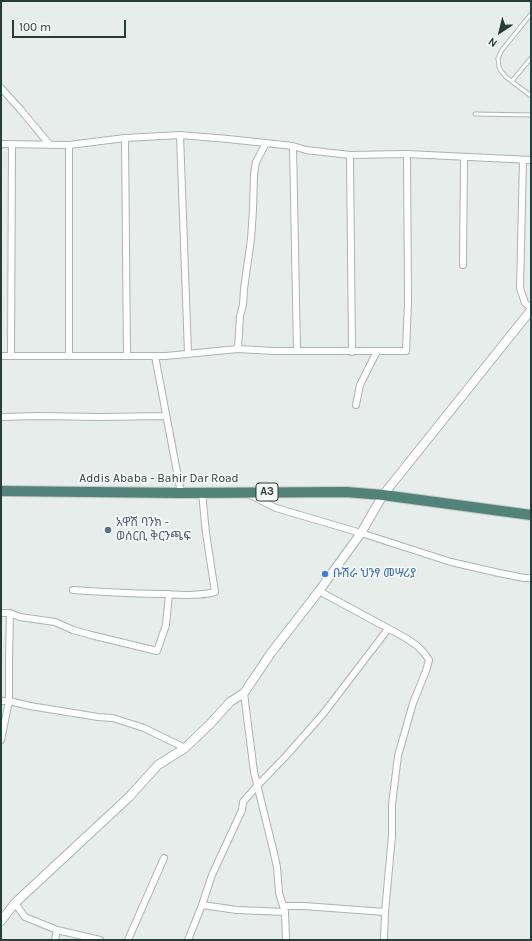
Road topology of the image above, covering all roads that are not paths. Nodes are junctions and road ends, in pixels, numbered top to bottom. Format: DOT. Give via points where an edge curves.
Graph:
graph roads {
  1 [pos="531,14"];
  2 [pos="531,58"];
  3 [pos="512,81"];
  4 [pos="1,88"];
  5 [pos="531,96"];
  6 [pos="475,114"];
  7 [pos="531,115"];
  8 [pos="180,135"];
  9 [pos="125,138"];
  10 [pos="266,143"];
  11 [pos="1,144"];
  12 [pos="12,144"];
  13 [pos="50,145"];
  14 [pos="69,145"];
  15 [pos="293,146"];
  16 [pos="407,154"];
  17 [pos="350,155"];
  18 [pos="464,157"];
  19 [pos="523,160"];
  20 [pos="531,160"];
  21 [pos="463,265"];
  22 [pos="531,309"];
  23 [pos="238,349"];
  24 [pos="297,351"];
  25 [pos="376,351"];
  26 [pos="352,352"];
  27 [pos="188,354"];
  28 [pos="1,356"];
  29 [pos="11,356"];
  30 [pos="69,356"];
  31 [pos="127,356"];
  32 [pos="155,356"];
  33 [pos="356,405"];
  34 [pos="166,416"];
  35 [pos="1,417"];
  36 [pos="1,490"];
  37 [pos="245,492"];
  38 [pos="181,493"];
  39 [pos="202,493"];
  40 [pos="383,495"];
  41 [pos="531,515"];
  42 [pos="361,533"];
  43 [pos="531,578"];
  44 [pos="73,590"];
  45 [pos="318,591"];
  46 [pos="169,594"];
  47 [pos="1,612"];
  48 [pos="10,613"];
  49 [pos="388,629"];
  50 [pos="244,693"];
  51 [pos="1,701"];
  52 [pos="10,701"];
  53 [pos="1,740"];
  54 [pos="185,748"];
  55 [pos="257,786"];
  56 [pos="164,858"];
  57 [pos="15,903"];
  58 [pos="202,905"];
  59 [pos="284,909"];
  60 [pos="385,912"];
  61 [pos="2,917"];
  62 [pos="57,930"];
  63 [pos="55,940"];
  64 [pos="100,940"];
  65 [pos="128,940"];
  66 [pos="188,940"];
  67 [pos="286,940"];
  68 [pos="384,940"];
  1 -- 3 [label="lane" via="498,58 501,71"];
  2 -- 3 [label="lane"];
  3 -- 5 [label="lane"];
  4 -- 13 [label="street"];
  6 -- 7 [label="lane"];
  8 -- 9 [label="street"];
  8 -- 10 [label="street"];
  8 -- 27 [label="street"];
  9 -- 14 [label="street"];
  9 -- 31 [label="street"];
  10 -- 15 [label="street"];
  10 -- 23 [label="street" via="256,162 254,174 252,228"];
  11 -- 12 [label="street"];
  12 -- 13 [label="street"];
  12 -- 29 [label="street"];
  13 -- 14 [label="street"];
  14 -- 30 [label="street"];
  15 -- 17 [label="street"];
  15 -- 24 [label="street"];
  16 -- 17 [label="street"];
  16 -- 18 [label="street"];
  16 -- 25 [label="street" via="406,351"];
  17 -- 26 [label="street"];
  18 -- 19 [label="street"];
  18 -- 21 [label="street"];
  19 -- 20 [label="street"];
  19 -- 22 [label="street" via="520,288 525,303"];
  22 -- 40 [label="street"];
  23 -- 24 [label="street"];
  23 -- 27 [label="street"];
  24 -- 26 [label="street"];
  25 -- 26 [label="street"];
  25 -- 33 [label="street" via="360,385"];
  27 -- 32 [label="street"];
  28 -- 29 [label="street"];
  29 -- 30 [label="street"];
  30 -- 31 [label="street"];
  31 -- 32 [label="street"];
  32 -- 34 [label="street"];
  34 -- 35 [label="street"];
  34 -- 38 [label="street"];
  36 -- 38 [label="highway, Addis Ababa - Bahir Dar Road / A3"];
  37 -- 39 [label="highway, Addis Ababa - Bahir Dar Road / A3"];
  37 -- 40 [label="highway, Addis Ababa - Bahir Dar Road / A3" via="346,492"];
  37 -- 42 [label="street" via="276,508"];
  38 -- 39 [label="highway, Addis Ababa - Bahir Dar Road / A3"];
  39 -- 46 [label="street" via="215,592"];
  40 -- 41 [label="highway, Addis Ababa - Bahir Dar Road / A3"];
  40 -- 42 [label="street"];
  42 -- 43 [label="street" via="451,562"];
  42 -- 45 [label="street"];
  44 -- 46 [label="street"];
  45 -- 49 [label="street"];
  45 -- 50 [label="street"];
  46 -- 48 [label="street" via="166,625 157,651 91,636 55,622"];
  47 -- 48 [label="street"];
  48 -- 52 [label="street"];
  49 -- 55 [label="street" via="323,714"];
  49 -- 60 [label="street" via="416,644 428,660 398,756"];
  50 -- 54 [label="street" via="230,702"];
  50 -- 55 [label="street"];
  51 -- 52 [label="street"];
  52 -- 53 [label="street"];
  52 -- 54 [label="street" via="114,718 144,728"];
  54 -- 57 [label="street" via="158,765 129,797"];
  55 -- 58 [label="street" via="243,802 242,810 212,875"];
  55 -- 59 [label="street" via="272,845"];
  56 -- 65 [label="street"];
  57 -- 61 [label="street"];
  57 -- 62 [label="street" via="25,917"];
  58 -- 59 [label="street" via="238,910"];
  58 -- 66 [label="street"];
  59 -- 60 [label="street" via="304,906"];
  59 -- 67 [label="street"];
  60 -- 68 [label="street"];
  62 -- 63 [label="street"];
  62 -- 64 [label="street"];
}
